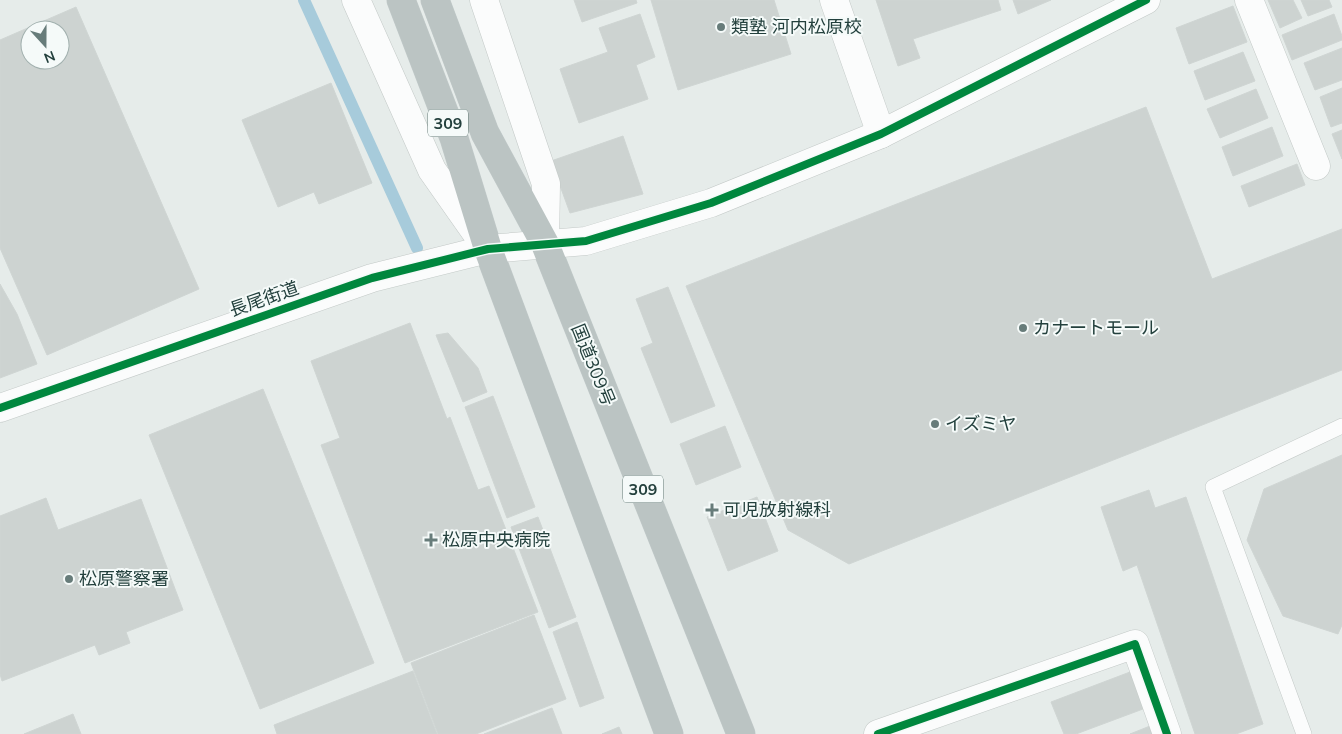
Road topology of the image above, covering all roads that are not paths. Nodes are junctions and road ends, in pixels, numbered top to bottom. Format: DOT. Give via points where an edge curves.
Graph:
graph roads {
  1 [pos="356,0"];
  2 [pos="401,0"];
  3 [pos="435,0"];
  4 [pos="484,0"];
  5 [pos="834,0"];
  6 [pos="1146,0"];
  7 [pos="1249,0"];
  8 [pos="881,134"];
  9 [pos="1316,166"];
  10 [pos="545,244"];
  11 [pos="488,249"];
  12 [pos="0,408"];
  13 [pos="1342,426"];
  14 [pos="669,734"];
  15 [pos="741,734"];
  16 [pos="878,734"];
  17 [pos="1167,734"];
  18 [pos="1304,734"];
  1 -- 11 [label="street" via="432,170"];
  2 -- 11 [label="highway, 309" via="454,138"];
  3 -- 10 [label="highway, 国道309号 / 309" via="485,133"];
  4 -- 10 [label="street" via="546,184"];
  5 -- 8 [label="street"];
  6 -- 8 [label="street, 長尾街道"];
  7 -- 9 [label="street"];
  8 -- 10 [label="street, 長尾街道" via="711,203 586,241"];
  10 -- 11 [label="street, 長尾街道"];
  10 -- 15 [label="highway, 国道309号 / 309"];
  11 -- 12 [label="street, 長尾街道" via="372,278"];
  11 -- 14 [label="highway, 309"];
  13 -- 18 [label="lane" via="1213,487"];
  16 -- 17 [label="street" via="1135,644"];
}
